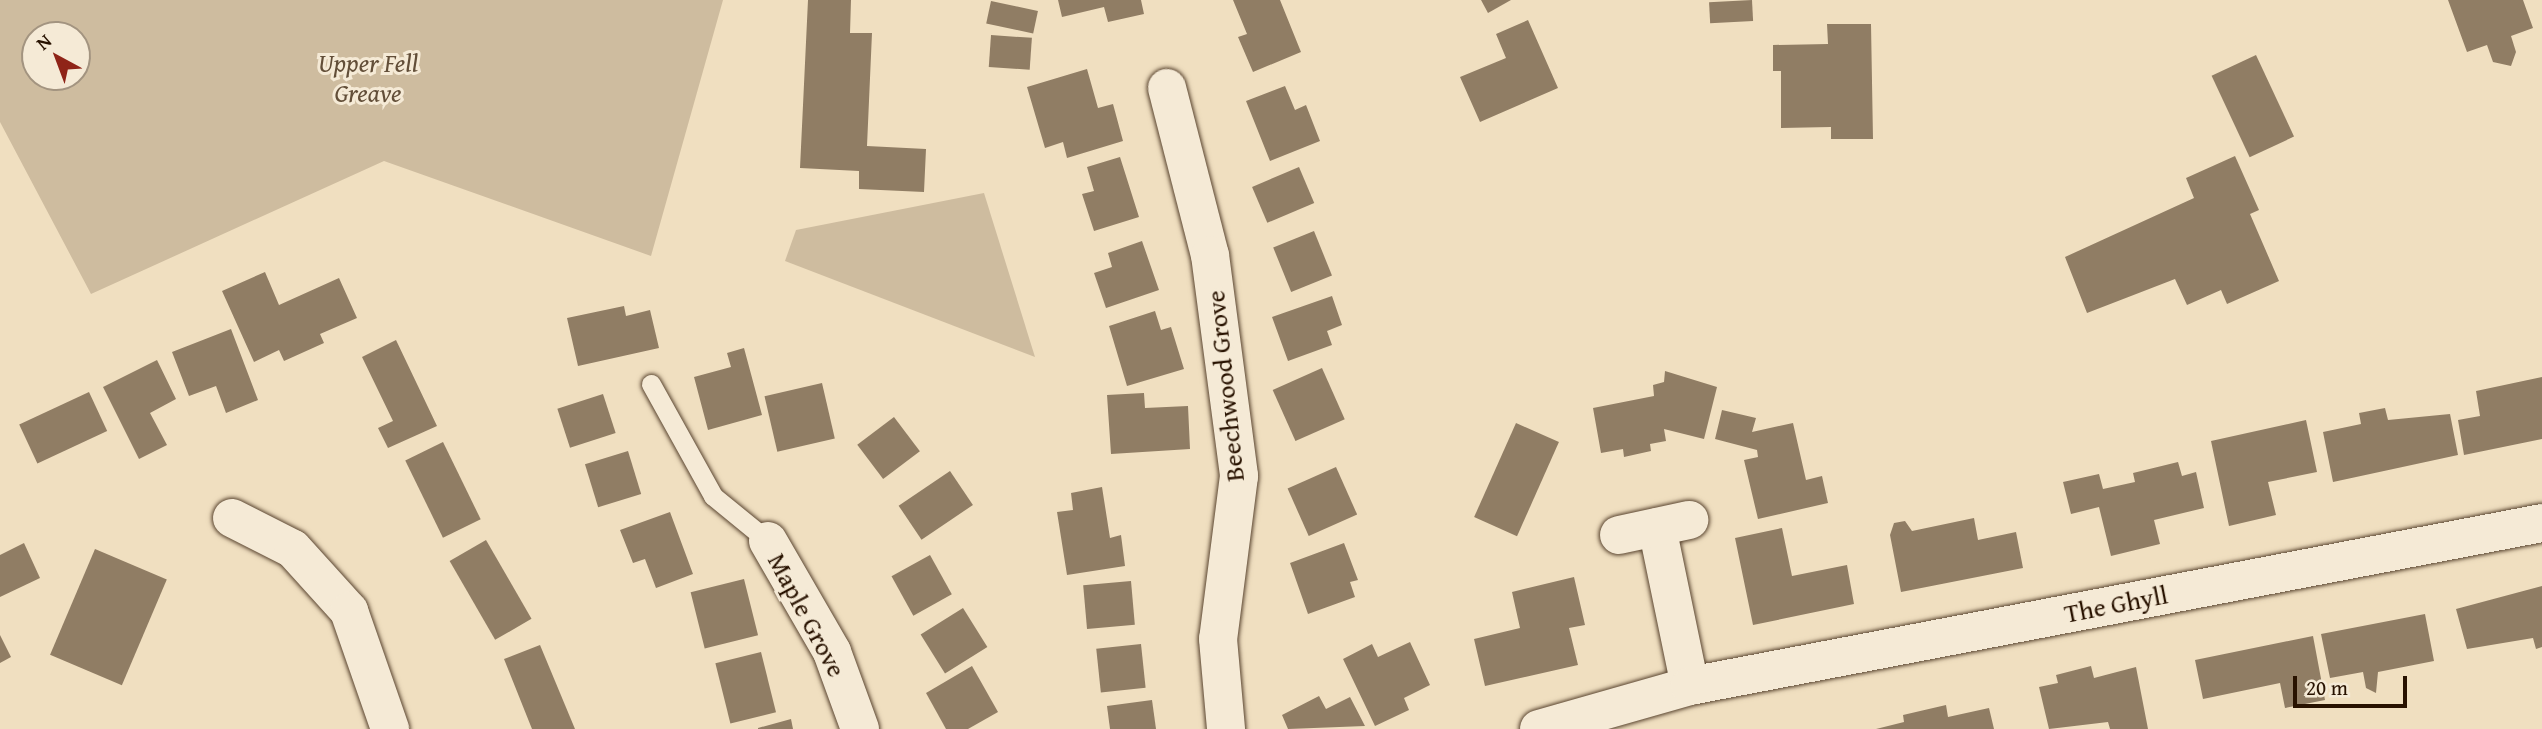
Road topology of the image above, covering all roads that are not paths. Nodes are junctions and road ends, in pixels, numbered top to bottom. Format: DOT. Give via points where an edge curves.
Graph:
graph roads {
  1 [pos="1167,88"];
  2 [pos="651,384"];
  3 [pos="232,518"];
  4 [pos="2542,523"];
  5 [pos="1619,535"];
  6 [pos="768,541"];
  7 [pos="1690,686"];
  8 [pos="390,729"];
  9 [pos="860,729"];
  10 [pos="1226,729"];
  11 [pos="1538,729"];
  1 -- 10 [label="street, Beechwood Grove" via="1210,255 1239,476 1218,639"];
  2 -- 6 [label="lane" via="713,496"];
  3 -- 8 [label="street" via="293,549 349,611"];
  4 -- 7 [label="street, The Ghyll"];
  5 -- 7 [label="street" via="1673,524"];
  6 -- 9 [label="street, Maple Grove" via="832,652"];
  7 -- 11 [label="street, The Ghyll"];
}
